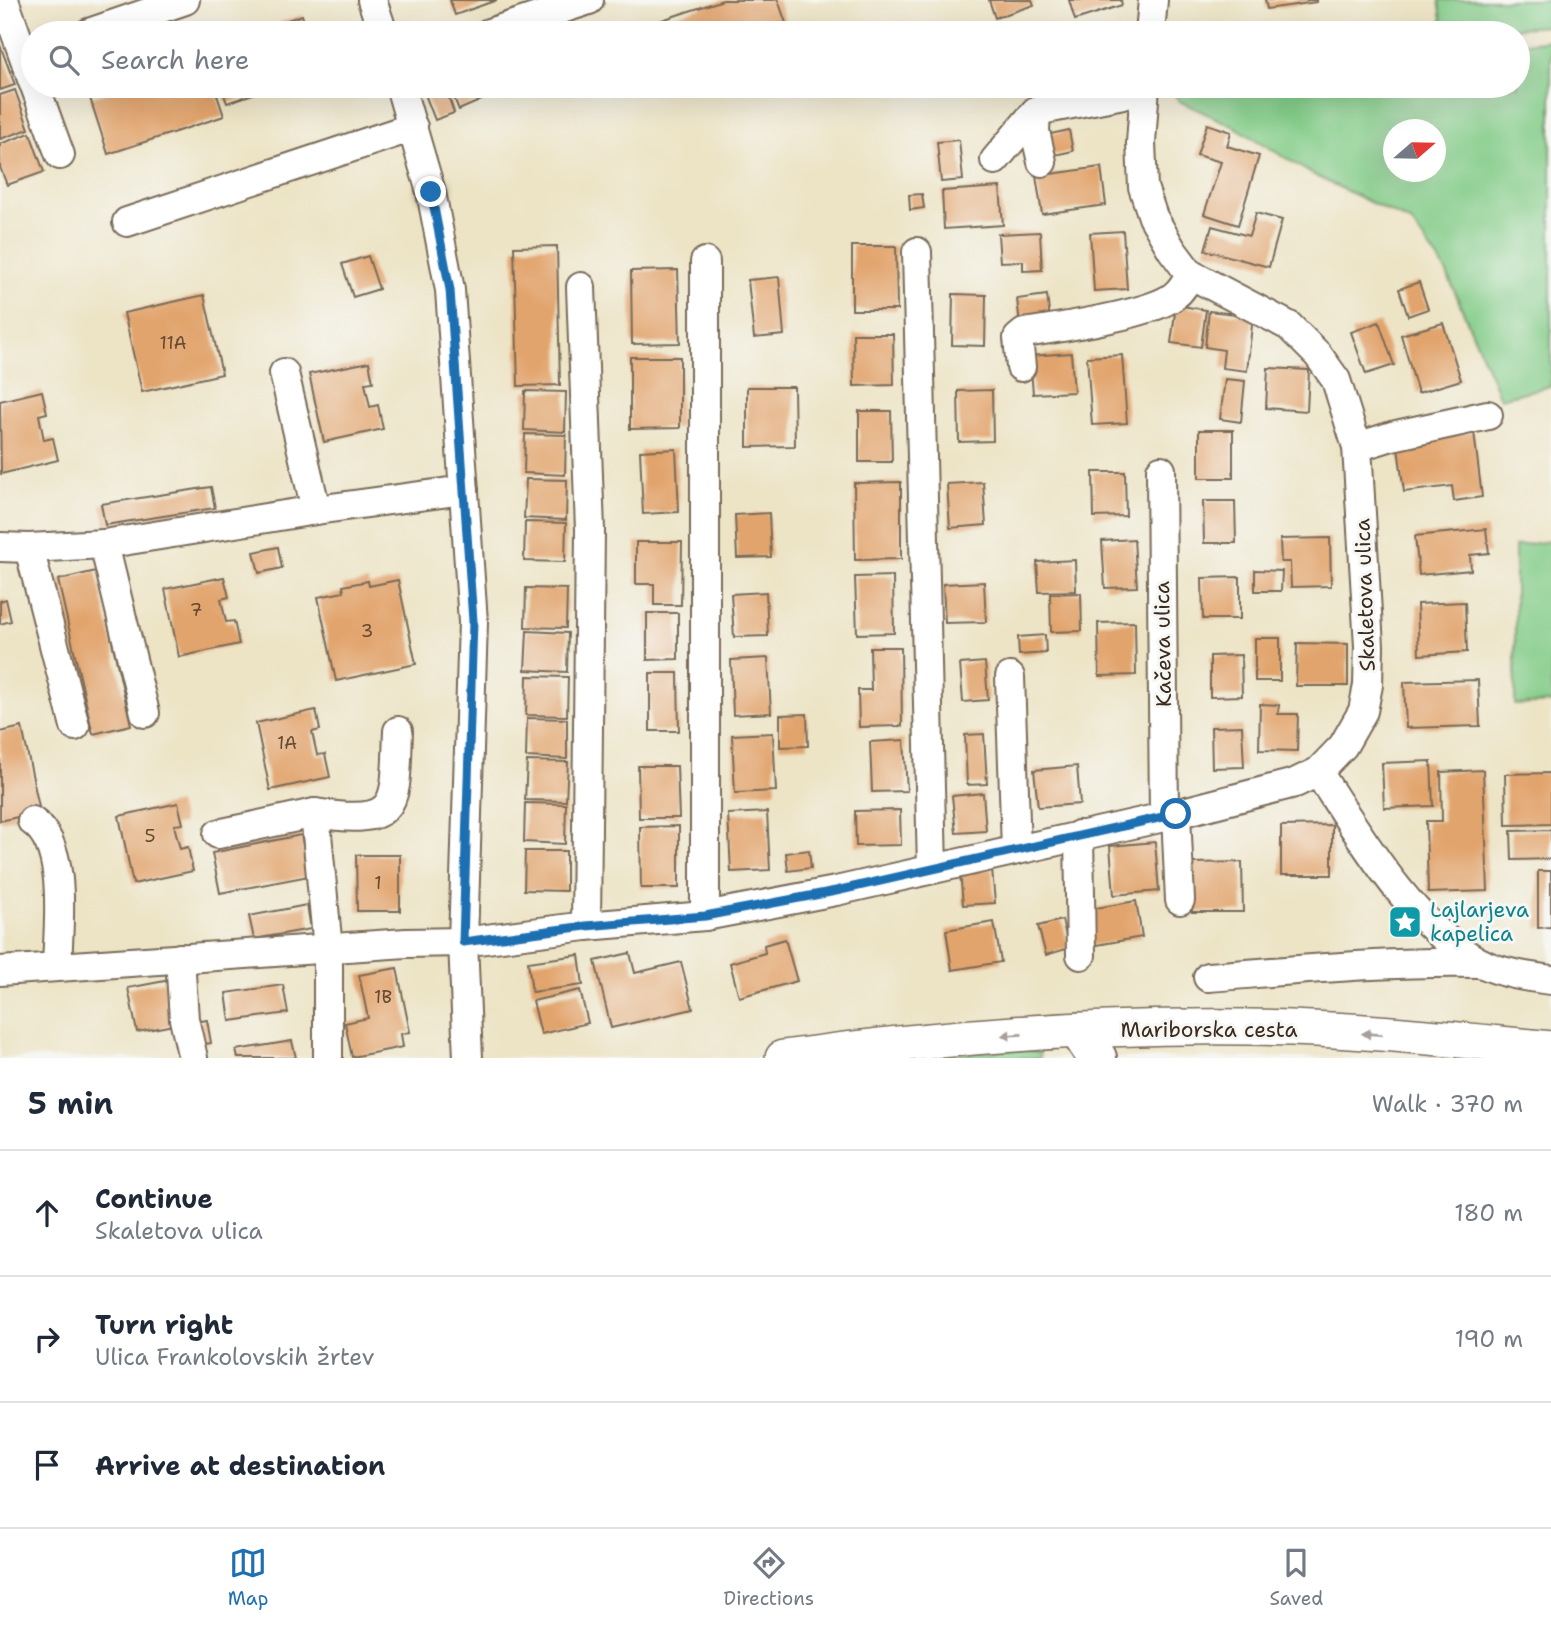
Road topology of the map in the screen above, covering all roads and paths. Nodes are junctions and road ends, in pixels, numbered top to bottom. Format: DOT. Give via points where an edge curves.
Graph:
graph roads {
  1 [pos="4,0"];
  2 [pos="185,0"];
  3 [pos="372,0"];
  4 [pos="589,0"];
  5 [pos="1153,0"];
  6 [pos="151,5"];
  7 [pos="116,21"];
  8 [pos="379,21"];
  9 [pos="525,21"];
  10 [pos="1151,21"];
  11 [pos="21,48"];
  12 [pos="39,98"];
  13 [pos="404,98"];
  14 [pos="1097,98"];
  15 [pos="1143,98"];
  16 [pos="1036,111"];
  17 [pos="412,127"];
  18 [pos="60,155"];
  19 [pos="995,160"];
  20 [pos="1042,162"];
  21 [pos="127,222"];
  22 [pos="917,252"];
  23 [pos="705,262"];
  24 [pos="1190,274"];
  25 [pos="581,287"];
  26 [pos="1021,367"];
  27 [pos="284,373"];
  28 [pos="1488,415"];
  29 [pos="1357,447"];
  30 [pos="1161,470"];
  31 [pos="464,490"];
  32 [pos="316,510"];
  33 [pos="104,544"];
  34 [pos="0,547"];
  35 [pos="29,548"];
  36 [pos="1010,677"];
  37 [pos="145,713"];
  38 [pos="75,726"];
  39 [pos="398,731"];
  40 [pos="1318,772"];
  41 [pos="315,813"];
  42 [pos="1170,816"];
  43 [pos="32,821"];
  44 [pos="218,834"];
  45 [pos="1079,835"];
  46 [pos="1016,849"];
  47 [pos="932,869"];
  48 [pos="1180,900"];
  49 [pos="705,916"];
  50 [pos="586,926"];
  51 [pos="463,942"];
  52 [pos="328,949"];
  53 [pos="1081,955"];
  54 [pos="180,958"];
  55 [pos="1481,963"];
  56 [pos="57,966"];
  57 [pos="0,971"];
  58 [pos="1208,977"];
  59 [pos="1551,980"];
  60 [pos="1082,1049"];
  61 [pos="1551,1049"];
  62 [pos="193,1058"];
  63 [pos="328,1058"];
  64 [pos="468,1058"];
  65 [pos="783,1058"];
  1 -- 11 [label="street"];
  2 -- 6 [label="street"];
  3 -- 8 [label="street"];
  4 -- 9 [label="street"];
  5 -- 10 [label="street"];
  6 -- 7 [label="street"];
  12 -- 18 [label="street"];
  13 -- 17 [label="street"];
  14 -- 16 [label="street"];
  15 -- 24 [label="street, Skaletova ulica" via="1143,187 1153,218"];
  16 -- 19 [label="street"];
  16 -- 20 [label="street"];
  17 -- 21 [label="street"];
  17 -- 31 [label="street" via="437,218 450,290"];
  22 -- 47 [label="street"];
  23 -- 49 [label="street"];
  24 -- 26 [label="street" via="1183,287 1162,303 1024,333 1018,338"];
  24 -- 29 [label="street, Skaletova ulica" via="1289,326 1318,355 1336,380"];
  25 -- 50 [label="street" via="590,530"];
  27 -- 32 [label="street"];
  28 -- 29 [label="street"];
  29 -- 40 [label="street, Skaletova ulica" via="1368,685 1363,711 1350,734"];
  30 -- 42 [label="street, Kačeva ulica"];
  31 -- 32 [label="street"];
  31 -- 51 [label="street" via="473,621"];
  32 -- 33 [label="street"];
  33 -- 35 [label="street"];
  33 -- 37 [label="street"];
  34 -- 35 [label="street"];
  35 -- 38 [label="street"];
  36 -- 46 [label="street"];
  39 -- 41 [label="street" via="395,794 389,806 361,817"];
  40 -- 42 [label="street, Skaletova ulica" via="1295,783"];
  40 -- 55 [label="street" via="1381,868 1424,917"];
  41 -- 44 [label="street"];
  41 -- 52 [label="street"];
  42 -- 45 [label="street, Skaletova ulica"];
  42 -- 48 [label="street, Kačeva ulica"];
  43 -- 56 [label="street" via="48,840 60,894"];
  45 -- 46 [label="street, Skaletova ulica"];
  45 -- 53 [label="street"];
  46 -- 47 [label="street, Skaletova ulica"];
  47 -- 49 [label="street, Skaletova ulica"];
  49 -- 50 [label="street, Skaletova ulica"];
  50 -- 51 [label="street, Skaletova ulica"];
  51 -- 52 [label="street, Skaletova ulica"];
  51 -- 64 [label="street"];
  52 -- 54 [label="street, Skaletova ulica"];
  52 -- 63 [label="street"];
  54 -- 56 [label="street, Skaletova ulica"];
  54 -- 62 [label="street" via="184,1020"];
  55 -- 58 [label="street"];
  55 -- 59 [label="street"];
  56 -- 57 [label="street, Skaletova ulica"];
  61 -- 60 [label="main road, Mariborska cesta, one-way" via="1252,1027 1172,1027"];
  60 -- 65 [label="main road, Mariborska cesta, one-way" via="866,1046"];
}
